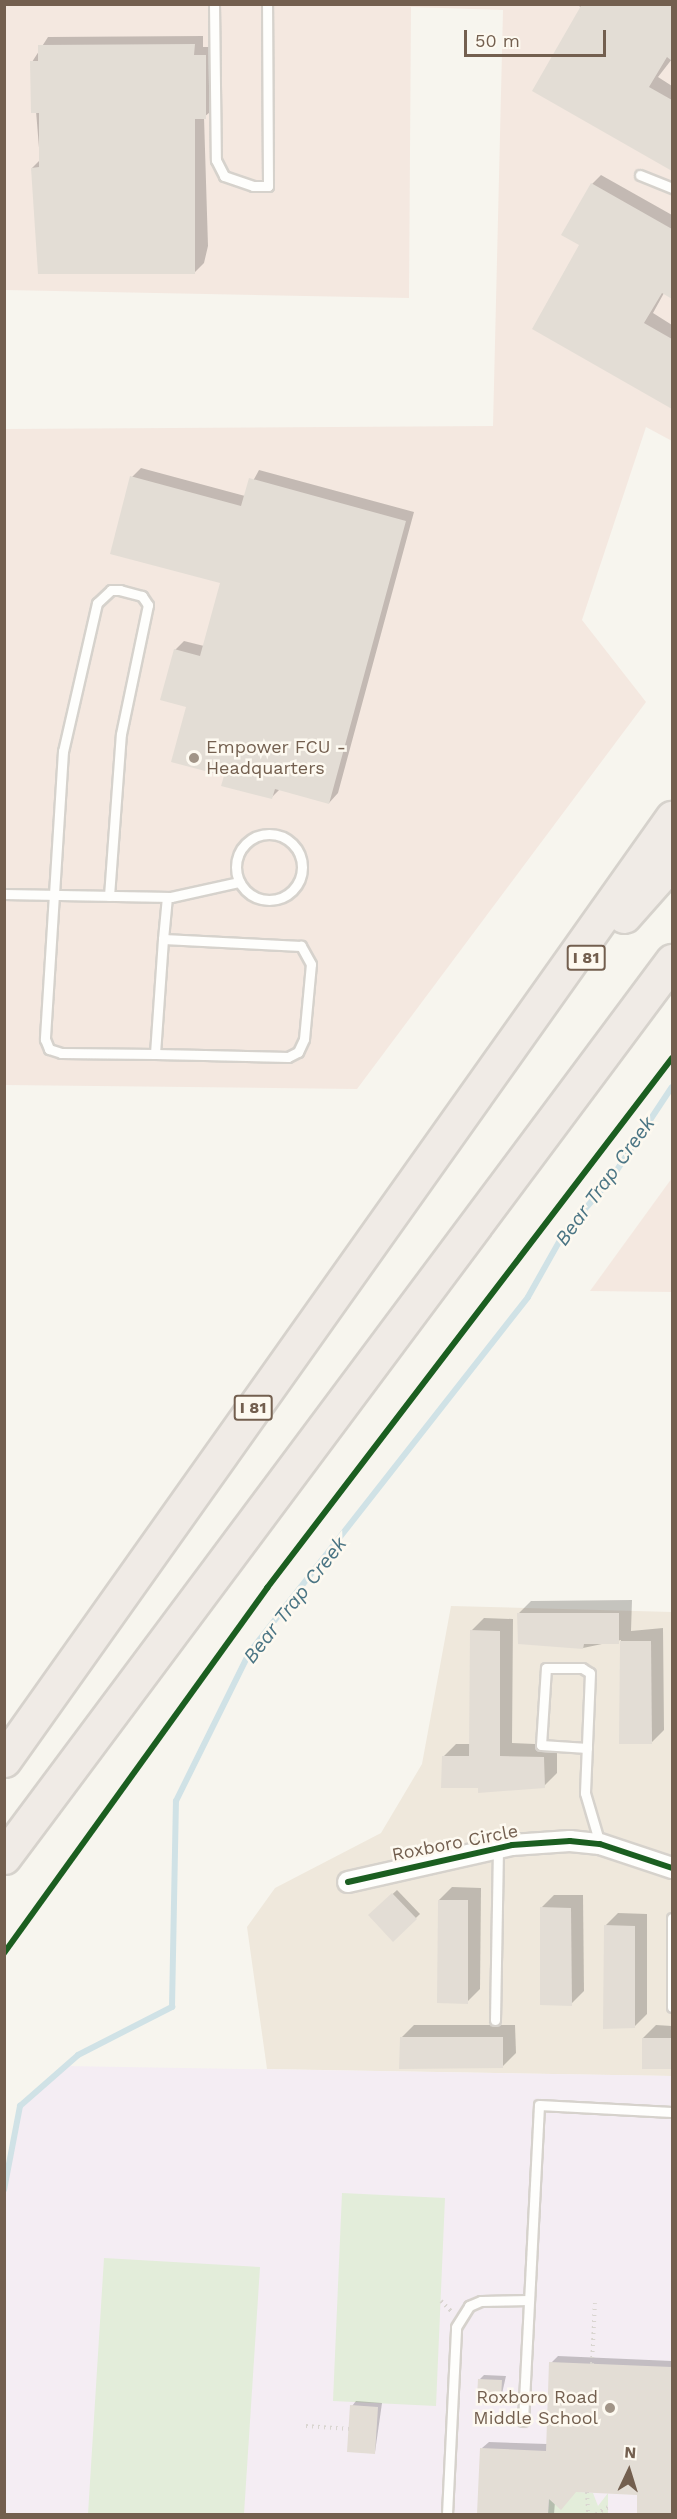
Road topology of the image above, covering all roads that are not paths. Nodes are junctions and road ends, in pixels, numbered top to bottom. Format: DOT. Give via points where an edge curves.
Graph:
graph roads {
  1 [pos="214,4"];
  2 [pos="267,4"];
  3 [pos="640,175"];
  4 [pos="672,188"];
  5 [pos="672,818"];
  6 [pos="672,862"];
  7 [pos="239,882"];
  8 [pos="4,894"];
  9 [pos="55,895"];
  10 [pos="109,896"];
  11 [pos="167,897"];
  12 [pos="163,939"];
  13 [pos="672,961"];
  14 [pos="672,969"];
  15 [pos="641,1003"];
  16 [pos="155,1054"];
  17 [pos="500,1055"];
  18 [pos="586,1748"];
  19 [pos="4,1760"];
  20 [pos="600,1844"];
  21 [pos="498,1848"];
  22 [pos="4,1857"];
  23 [pos="672,1868"];
  24 [pos="348,1882"];
  25 [pos="672,1918"];
  26 [pos="672,2007"];
  27 [pos="495,2020"];
  28 [pos="672,2112"];
  29 [pos="529,2300"];
  30 [pos="523,2421"];
  31 [pos="447,2514"];
  1 -- 2 [label="lane" via="216,160 235,184 268,186"];
  3 -- 4 [label="lane"];
  5 -- 17 [label="highway"];
  6 -- 17 [label="highway, I 81"];
  7 -- 7 [label="lane" via="258,899 284,898 301,878 300,853 280,836 255,837 237,856"];
  7 -- 11 [label="lane"];
  8 -- 9 [label="lane"];
  9 -- 10 [label="lane"];
  9 -- 10 [label="lane" via="63,751 72,699 97,603 111,590 120,590 142,596 148,613 121,734"];
  9 -- 16 [label="lane" via="45,1039 49,1049"];
  10 -- 11 [label="lane"];
  11 -- 12 [label="lane"];
  12 -- 16 [label="lane"];
  12 -- 16 [label="lane" via="301,946 311,964 298,1052 288,1057"];
  13 -- 15 [label="highway"];
  14 -- 15 [label="highway"];
  15 -- 22 [label="highway"];
  17 -- 19 [label="highway, I 81"];
  18 -- 18 [label="lane" via="590,1673 582,1668 546,1668 541,1745"];
  18 -- 20 [label="lane" via="585,1793"];
  20 -- 21 [label="street, Roxboro Circle"];
  20 -- 23 [label="street, Roxboro Circle"];
  21 -- 24 [label="street, Roxboro Circle"];
  21 -- 27 [label="lane"];
  25 -- 26 [label="lane"];
  28 -- 29 [label="lane" via="539,2105"];
  29 -- 30 [label="lane"];
  29 -- 31 [label="lane" via="481,2301 469,2306 456,2327"];
}
